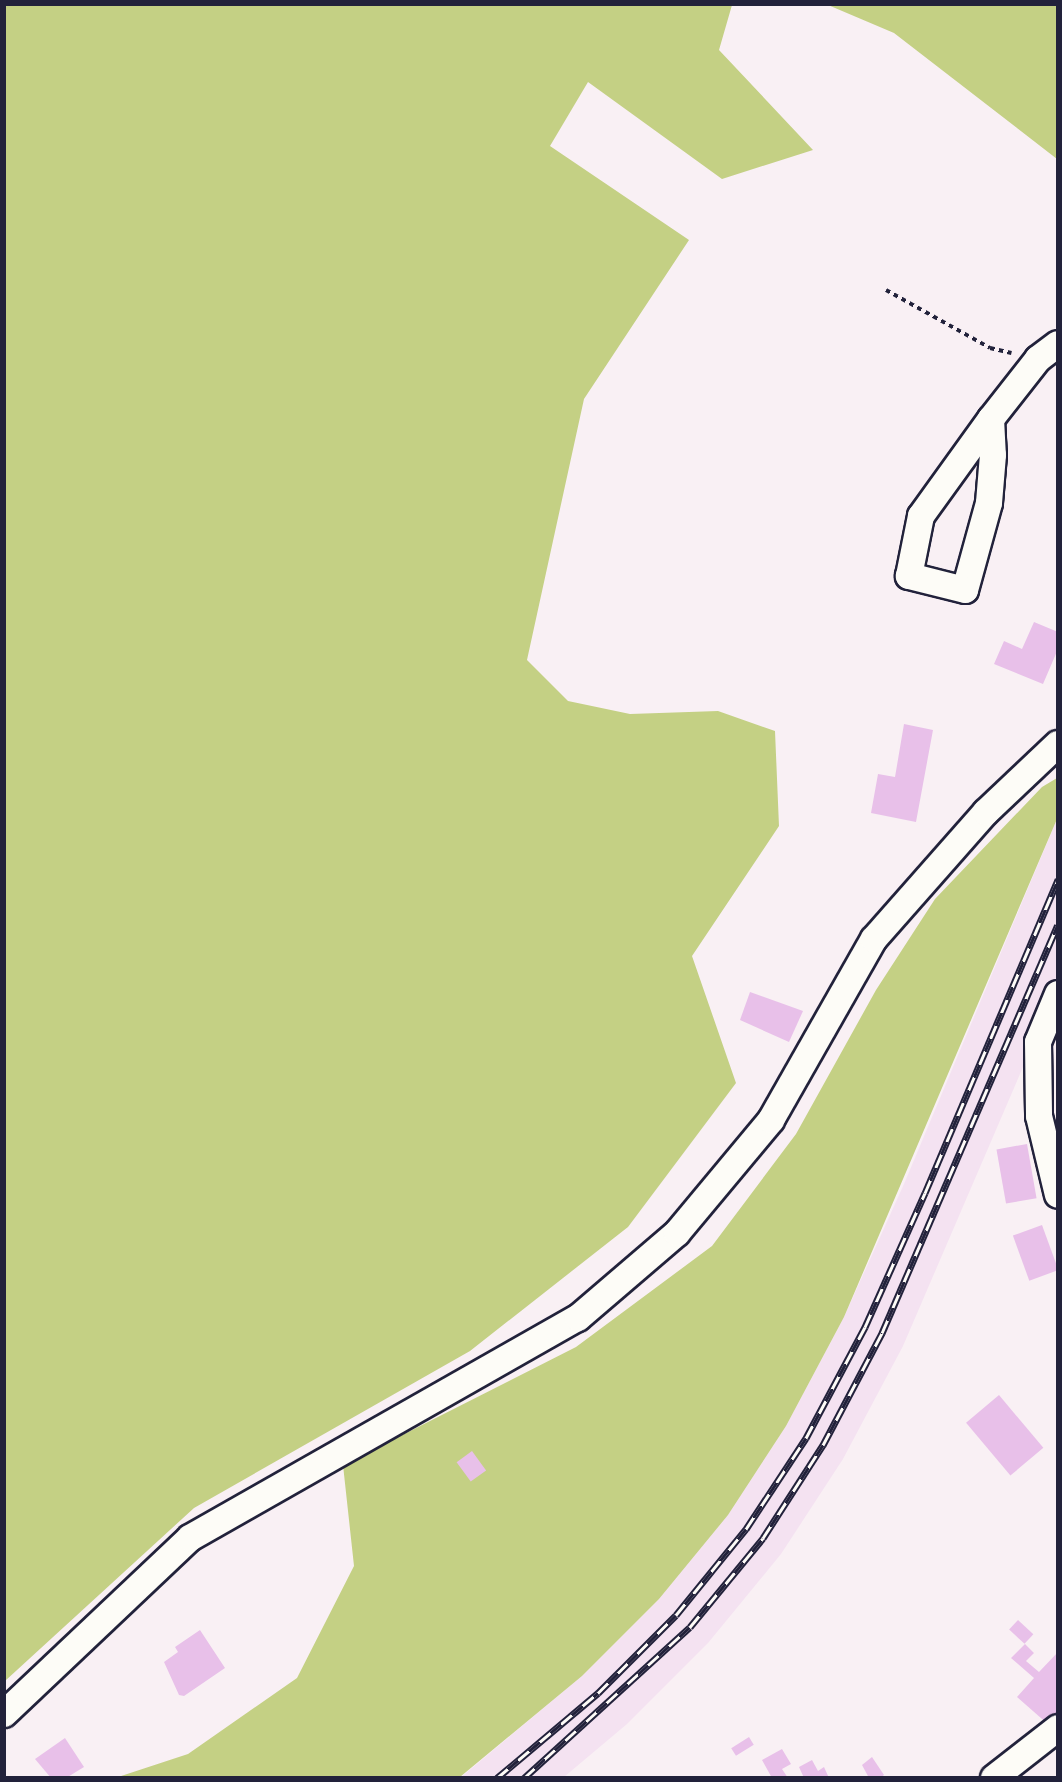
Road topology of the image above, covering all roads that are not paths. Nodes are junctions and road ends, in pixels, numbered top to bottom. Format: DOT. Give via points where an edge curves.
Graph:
graph roads {
  1 [pos="1048,352"];
  2 [pos="991,419"];
  3 [pos="1058,744"];
  4 [pos="1058,994"];
  5 [pos="1058,1195"];
  6 [pos="4,1714"];
  7 [pos="1058,1728"];
  8 [pos="994,1778"];
  1 -- 2 [label="street"];
  2 -- 2 [label="street" via="921,516 909,576 965,590 989,503"];
  3 -- 6 [label="street" via="986,812 874,939 771,1120 677,1233 578,1318 190,1538"];
  4 -- 5 [label="street" via="1038,1042 1039,1116"];
  7 -- 8 [label="street"];
}
